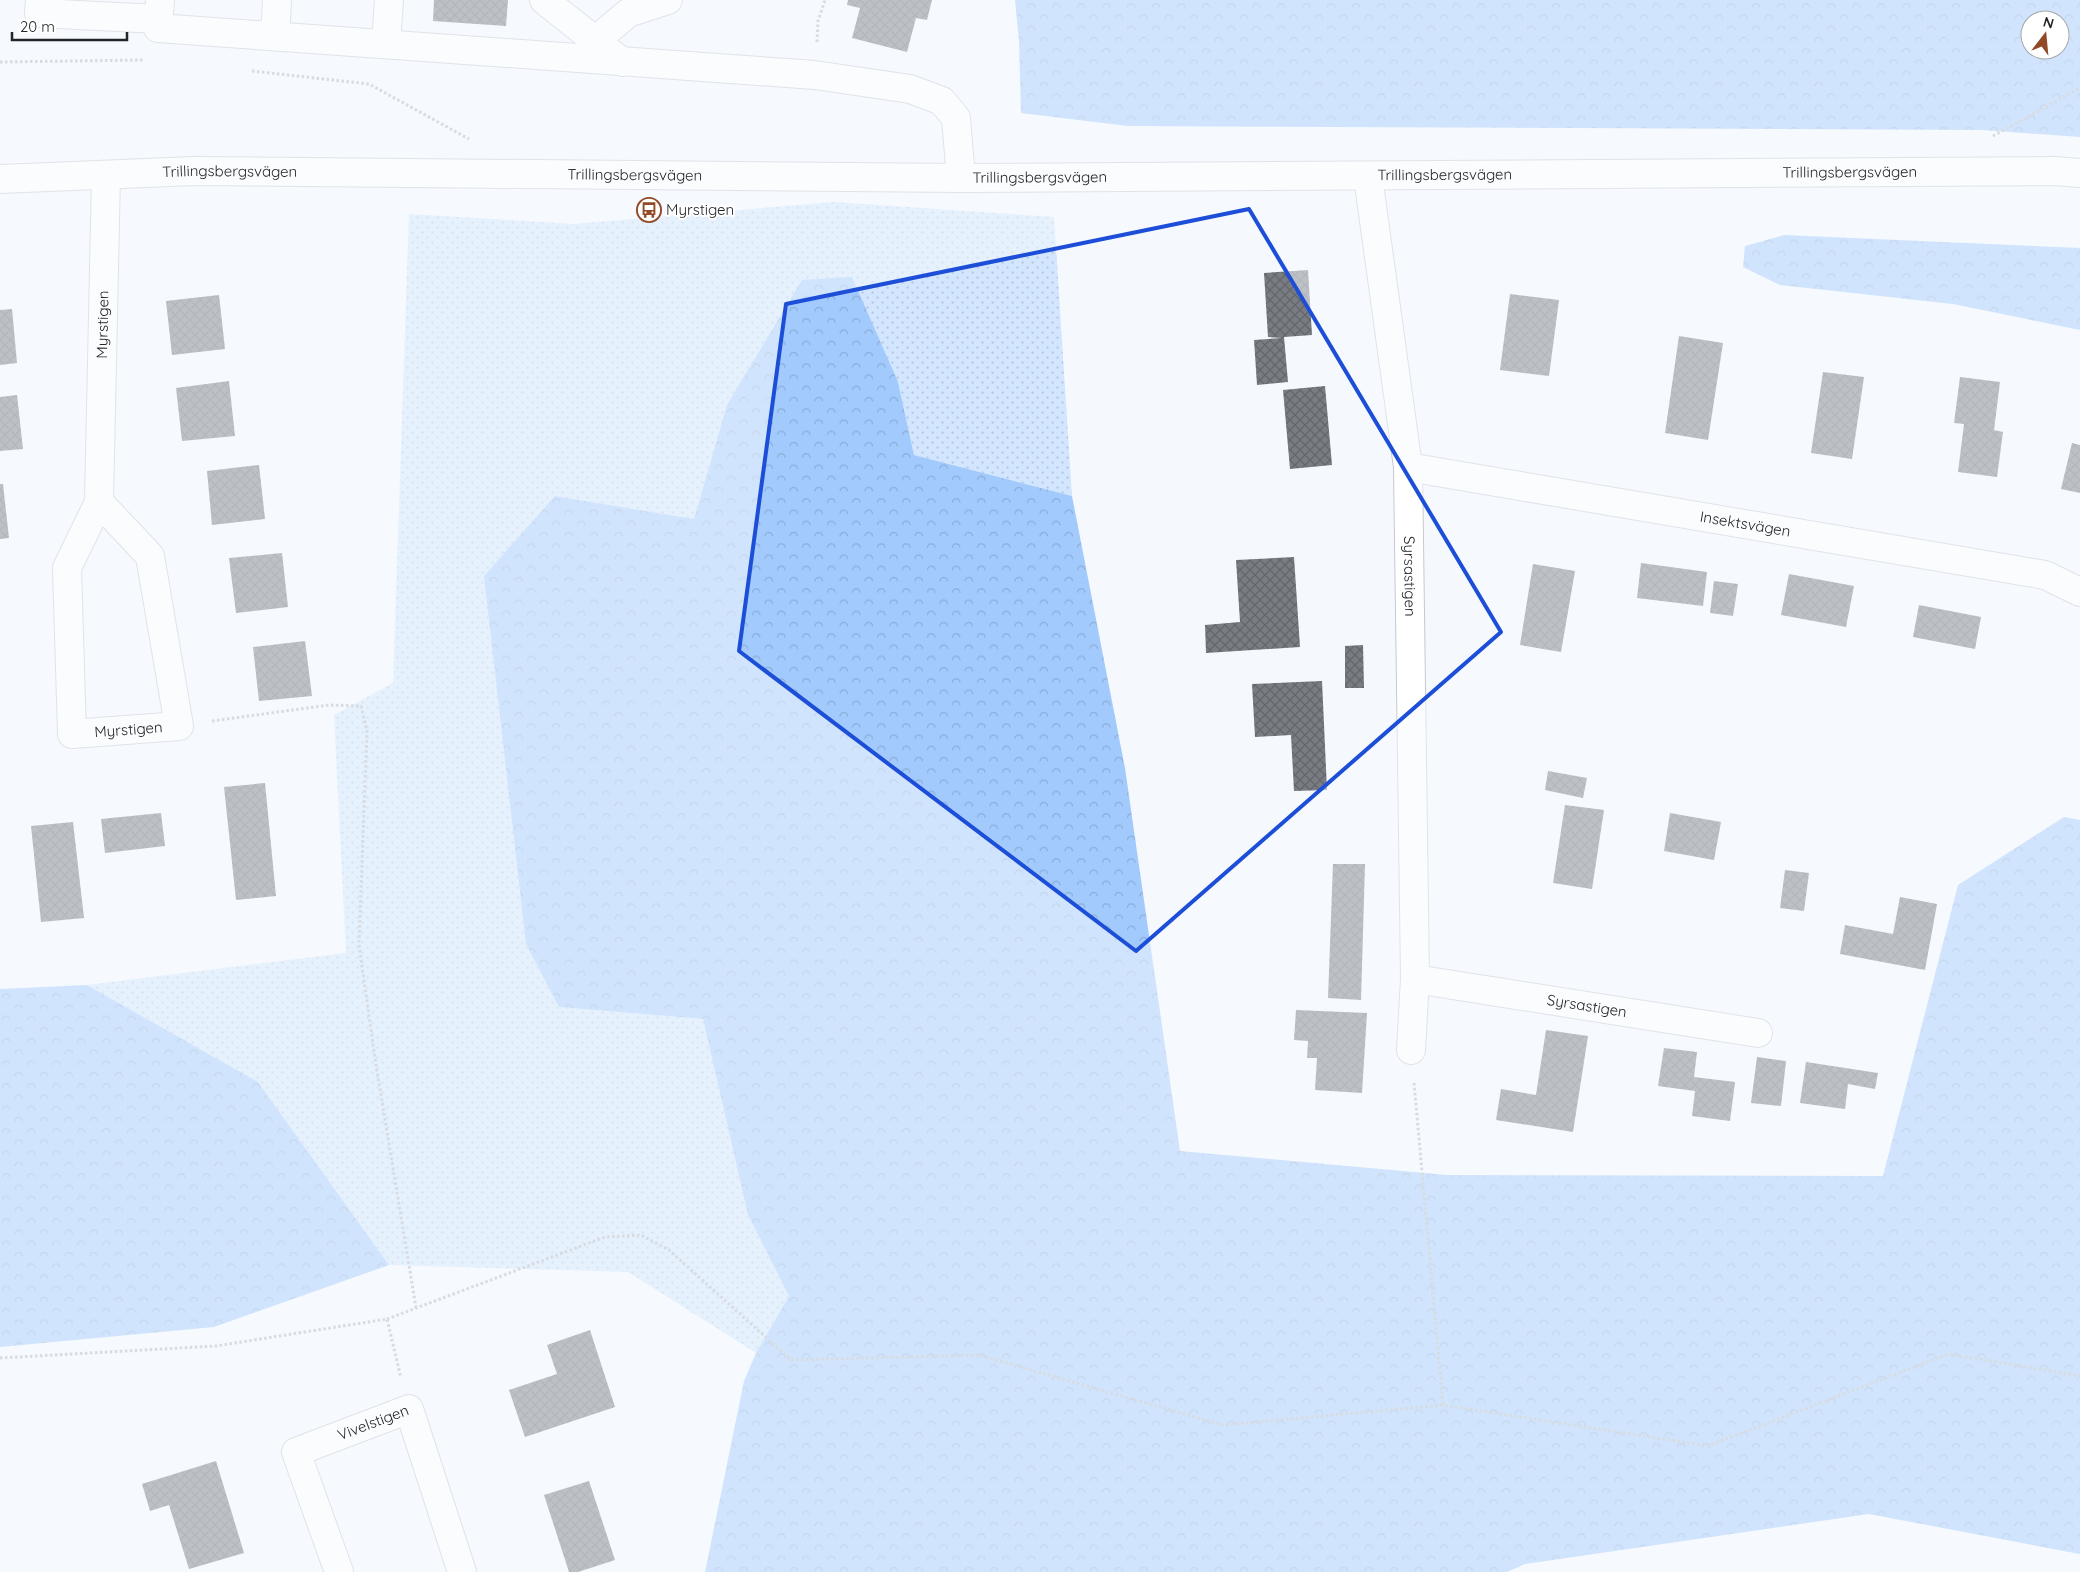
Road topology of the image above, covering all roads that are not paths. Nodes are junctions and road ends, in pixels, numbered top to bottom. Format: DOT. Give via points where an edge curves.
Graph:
graph roads {
  1 [pos="40,0"];
  2 [pos="278,0"];
  3 [pos="389,0"];
  4 [pos="544,0"];
  5 [pos="668,0"];
  6 [pos="159,10"];
  7 [pos="274,36"];
  8 [pos="595,41"];
  9 [pos="386,44"];
  10 [pos="622,62"];
  11 [pos="2080,173"];
  12 [pos="106,176"];
  13 [pos="1368,177"];
  14 [pos="961,178"];
  15 [pos="0,180"];
  16 [pos="1408,467"];
  17 [pos="99,502"];
  18 [pos="2080,592"];
  19 [pos="1415,979"];
  20 [pos="1758,1033"];
  21 [pos="1411,1050"];
  22 [pos="339,1572"];
  23 [pos="462,1572"];
  1 -- 6 [label="street" via="39,13"];
  2 -- 7 [label="street"];
  3 -- 9 [label="street"];
  4 -- 8 [label="street"];
  5 -- 8 [label="street" via="628,13"];
  6 -- 7 [label="street" via="158,28"];
  7 -- 9 [label="street"];
  8 -- 10 [label="street"];
  9 -- 10 [label="street"];
  10 -- 14 [label="street" via="814,75 910,89 942,101 956,118"];
  11 -- 13 [label="street, Trillingsbergsvägen"];
  12 -- 14 [label="street, Trillingsbergsvägen" via="194,171"];
  12 -- 15 [label="street, Trillingsbergsvägen"];
  12 -- 17 [label="street, Myrstigen"];
  13 -- 14 [label="street, Trillingsbergsvägen"];
  13 -- 16 [label="street, Syrsastigen"];
  16 -- 18 [label="street, Insektsvägen" via="2045,575"];
  16 -- 19 [label="street, Syrsastigen"];
  17 -- 17 [label="street, Myrstigen" via="150,556 179,726 72,734 67,568"];
  19 -- 20 [label="street, Syrsastigen"];
  19 -- 21 [label="street, Syrsastigen"];
  22 -- 23 [label="street, Vivelstigen" via="296,1452 409,1409"];
}
